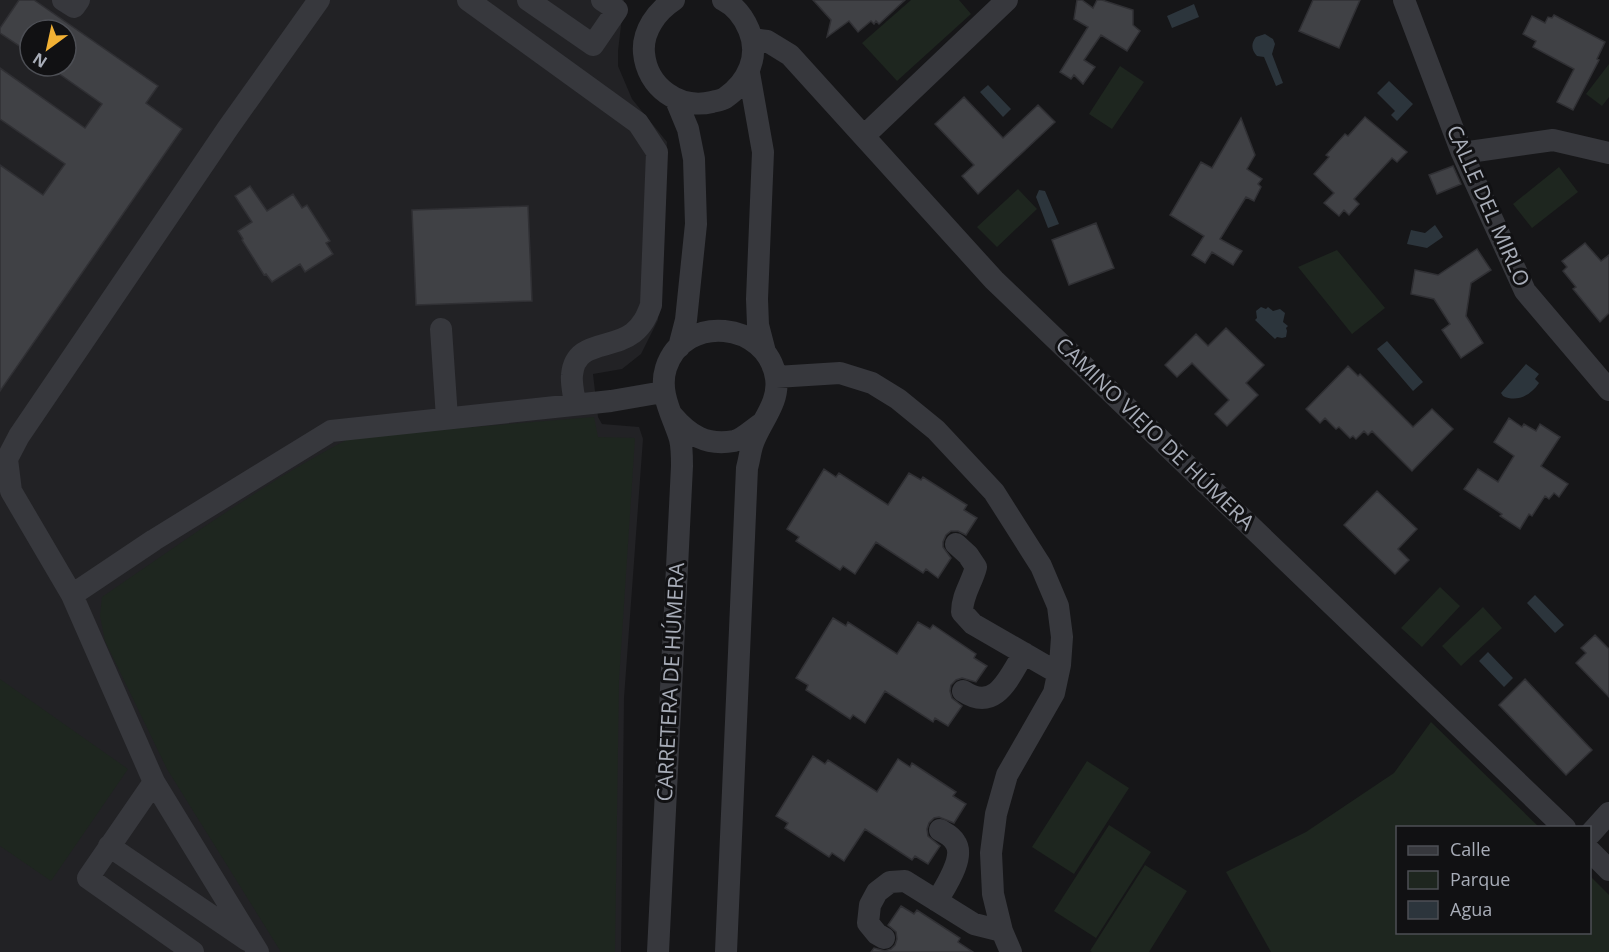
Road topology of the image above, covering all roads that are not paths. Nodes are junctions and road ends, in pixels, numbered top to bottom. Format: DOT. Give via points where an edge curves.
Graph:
graph roads {
  1 [pos="63,0"];
  2 [pos="79,0"];
  3 [pos="319,0"];
  4 [pos="528,0"];
  5 [pos="603,0"];
  6 [pos="725,0"];
  7 [pos="1007,0"];
  8 [pos="1404,0"];
  9 [pos="477,3"];
  10 [pos="665,3"];
  11 [pos="753,39"];
  12 [pos="749,73"];
  13 [pos="676,100"];
  14 [pos="864,136"];
  15 [pos="1461,153"];
  16 [pos="1609,153"];
  17 [pos="441,329"];
  18 [pos="679,347"];
  19 [pos="765,352"];
  20 [pos="776,377"];
  21 [pos="1609,390"];
  22 [pos="663,392"];
  23 [pos="575,404"];
  24 [pos="670,414"];
  25 [pos="447,418"];
  26 [pos="763,422"];
  27 [pos="5,490"];
  28 [pos="956,544"];
  29 [pos="72,595"];
  30 [pos="1024,654"];
  31 [pos="1058,673"];
  32 [pos="963,692"];
  33 [pos="154,782"];
  34 [pos="1609,813"];
  35 [pos="1563,826"];
  36 [pos="940,830"];
  37 [pos="1591,833"];
  38 [pos="109,846"];
  39 [pos="1591,852"];
  40 [pos="1609,870"];
  41 [pos="937,901"];
  42 [pos="1002,931"];
  43 [pos="884,938"];
  44 [pos="256,948"];
  45 [pos="193,952"];
  46 [pos="658,952"];
  47 [pos="726,952"];
  48 [pos="1011,952"];
  1 -- 2 [label="street" via="74,7"];
  3 -- 27 [label="street" via="19,436 7,459"];
  4 -- 5 [label="street" via="593,45 617,10"];
  6 -- 11 [label="street" via="744,18"];
  7 -- 14 [label="street"];
  8 -- 15 [label="street, CALLE DEL MIRLO"];
  9 -- 23 [label="street" via="638,123 657,152 651,305 643,324 632,334 611,344 589,348 576,358 572,375"];
  10 -- 13 [label="street" via="646,32 643,52 648,71 660,89"];
  11 -- 12 [label="street" via="754,58"];
  11 -- 14 [label="street, CAMINO VIEJO DE HÚMERA" via="767,41 790,56"];
  12 -- 13 [label="street" via="724,99 701,105"];
  12 -- 19 [label="street" via="763,153 757,298"];
  13 -- 18 [label="street" via="688,129 694,159 696,224 686,320"];
  14 -- 35 [label="street, CAMINO VIEJO DE HÚMERA" via="994,280"];
  15 -- 16 [label="street" via="1553,140"];
  15 -- 21 [label="street, CALLE DEL MIRLO" via="1525,291"];
  17 -- 25 [label="street"];
  18 -- 19 [label="street" via="698,333 723,329 747,336"];
  18 -- 22 [label="street" via="666,368"];
  19 -- 20 [label="street"];
  20 -- 26 [label="street" via="776,397"];
  20 -- 31 [label="street" via="840,373 872,383 936,430 994,492 1041,566 1058,606 1062,637"];
  22 -- 23 [label="street"];
  22 -- 24 [label="street"];
  23 -- 25 [label="street"];
  24 -- 26 [label="street" via="685,430 708,441 736,441"];
  24 -- 46 [label="street, CARRETERA DE HÚMERA" via="680,440 682,466"];
  25 -- 29 [label="street" via="331,431 153,540"];
  26 -- 47 [label="street" via="747,468"];
  27 -- 29 [label="street"];
  28 -- 30 [label="street" via="976,567 962,601 962,612 973,624"];
  29 -- 33 [label="street"];
  30 -- 31 [label="street"];
  30 -- 32 [label="street" via="993,696 983,699"];
  31 -- 42 [label="street" via="1054,693 1007,775 996,814 991,853 993,894"];
  33 -- 38 [label="street"];
  33 -- 44 [label="street"];
  34 -- 37 [label="street"];
  36 -- 41 [label="street" via="957,844 958,854"];
  38 -- 44 [label="street"];
  38 -- 45 [label="street" via="88,878"];
  39 -- 40 [label="street"];
  41 -- 42 [label="street" via="974,924"];
  41 -- 43 [label="street" via="905,881 890,882 877,892 870,905 868,923"];
  42 -- 48 [label="street"];
}
